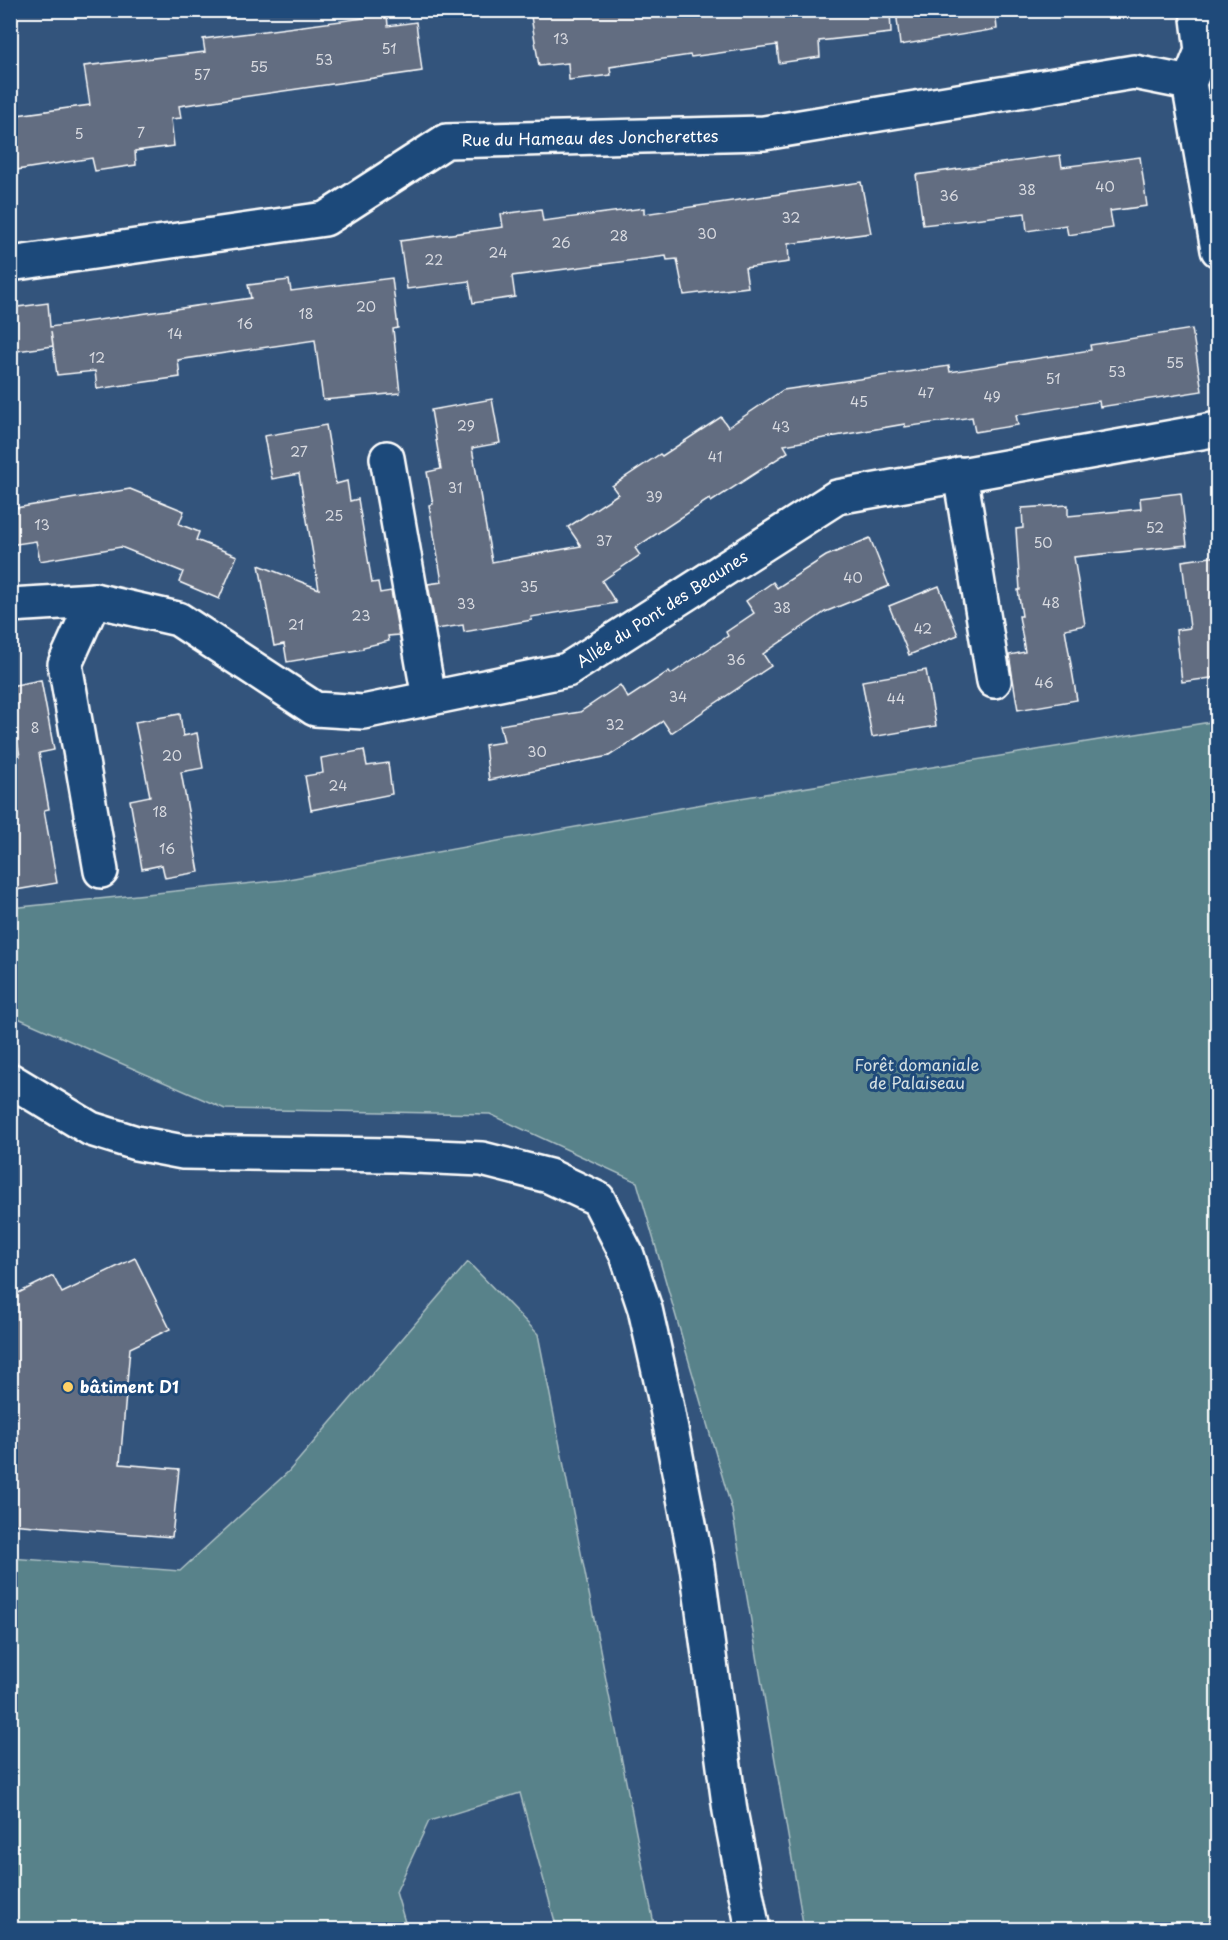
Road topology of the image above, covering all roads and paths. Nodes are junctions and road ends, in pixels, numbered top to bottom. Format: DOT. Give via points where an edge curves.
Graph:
graph roads {
  1 [pos="1197,10"];
  2 [pos="1189,83"];
  3 [pos="1218,250"];
  4 [pos="10,264"];
  5 [pos="1218,429"];
  6 [pos="387,458"];
  7 [pos="960,474"];
  8 [pos="94,600"];
  9 [pos="10,605"];
  10 [pos="994,681"];
  11 [pos="429,699"];
  12 [pos="101,871"];
  13 [pos="10,1080"];
  14 [pos="753,1929"];
  1 -- 2 [label="street" via="1202,51"];
  2 -- 3 [label="street"];
  2 -- 4 [label="street, Rue du Hameau des Joncherettes" via="1134,72 764,133 446,141 325,219"];
  5 -- 7 [label="street, Allée du Pont des Beaunes"];
  6 -- 11 [label="street"];
  7 -- 10 [label="street"];
  7 -- 11 [label="street, Allée du Pont des Beaunes" via="837,497 567,670"];
  8 -- 9 [label="street, Allée du Pont des Beaunes"];
  8 -- 11 [label="street, Allée du Pont des Beaunes" via="178,619 315,709 363,712"];
  8 -- 12 [label="street" via="65,664"];
  13 -- 14 [label="street" via="91,1129 136,1143 183,1152 482,1159 549,1176 598,1199 627,1255 645,1309 665,1398 696,1566 730,1811"];
}
